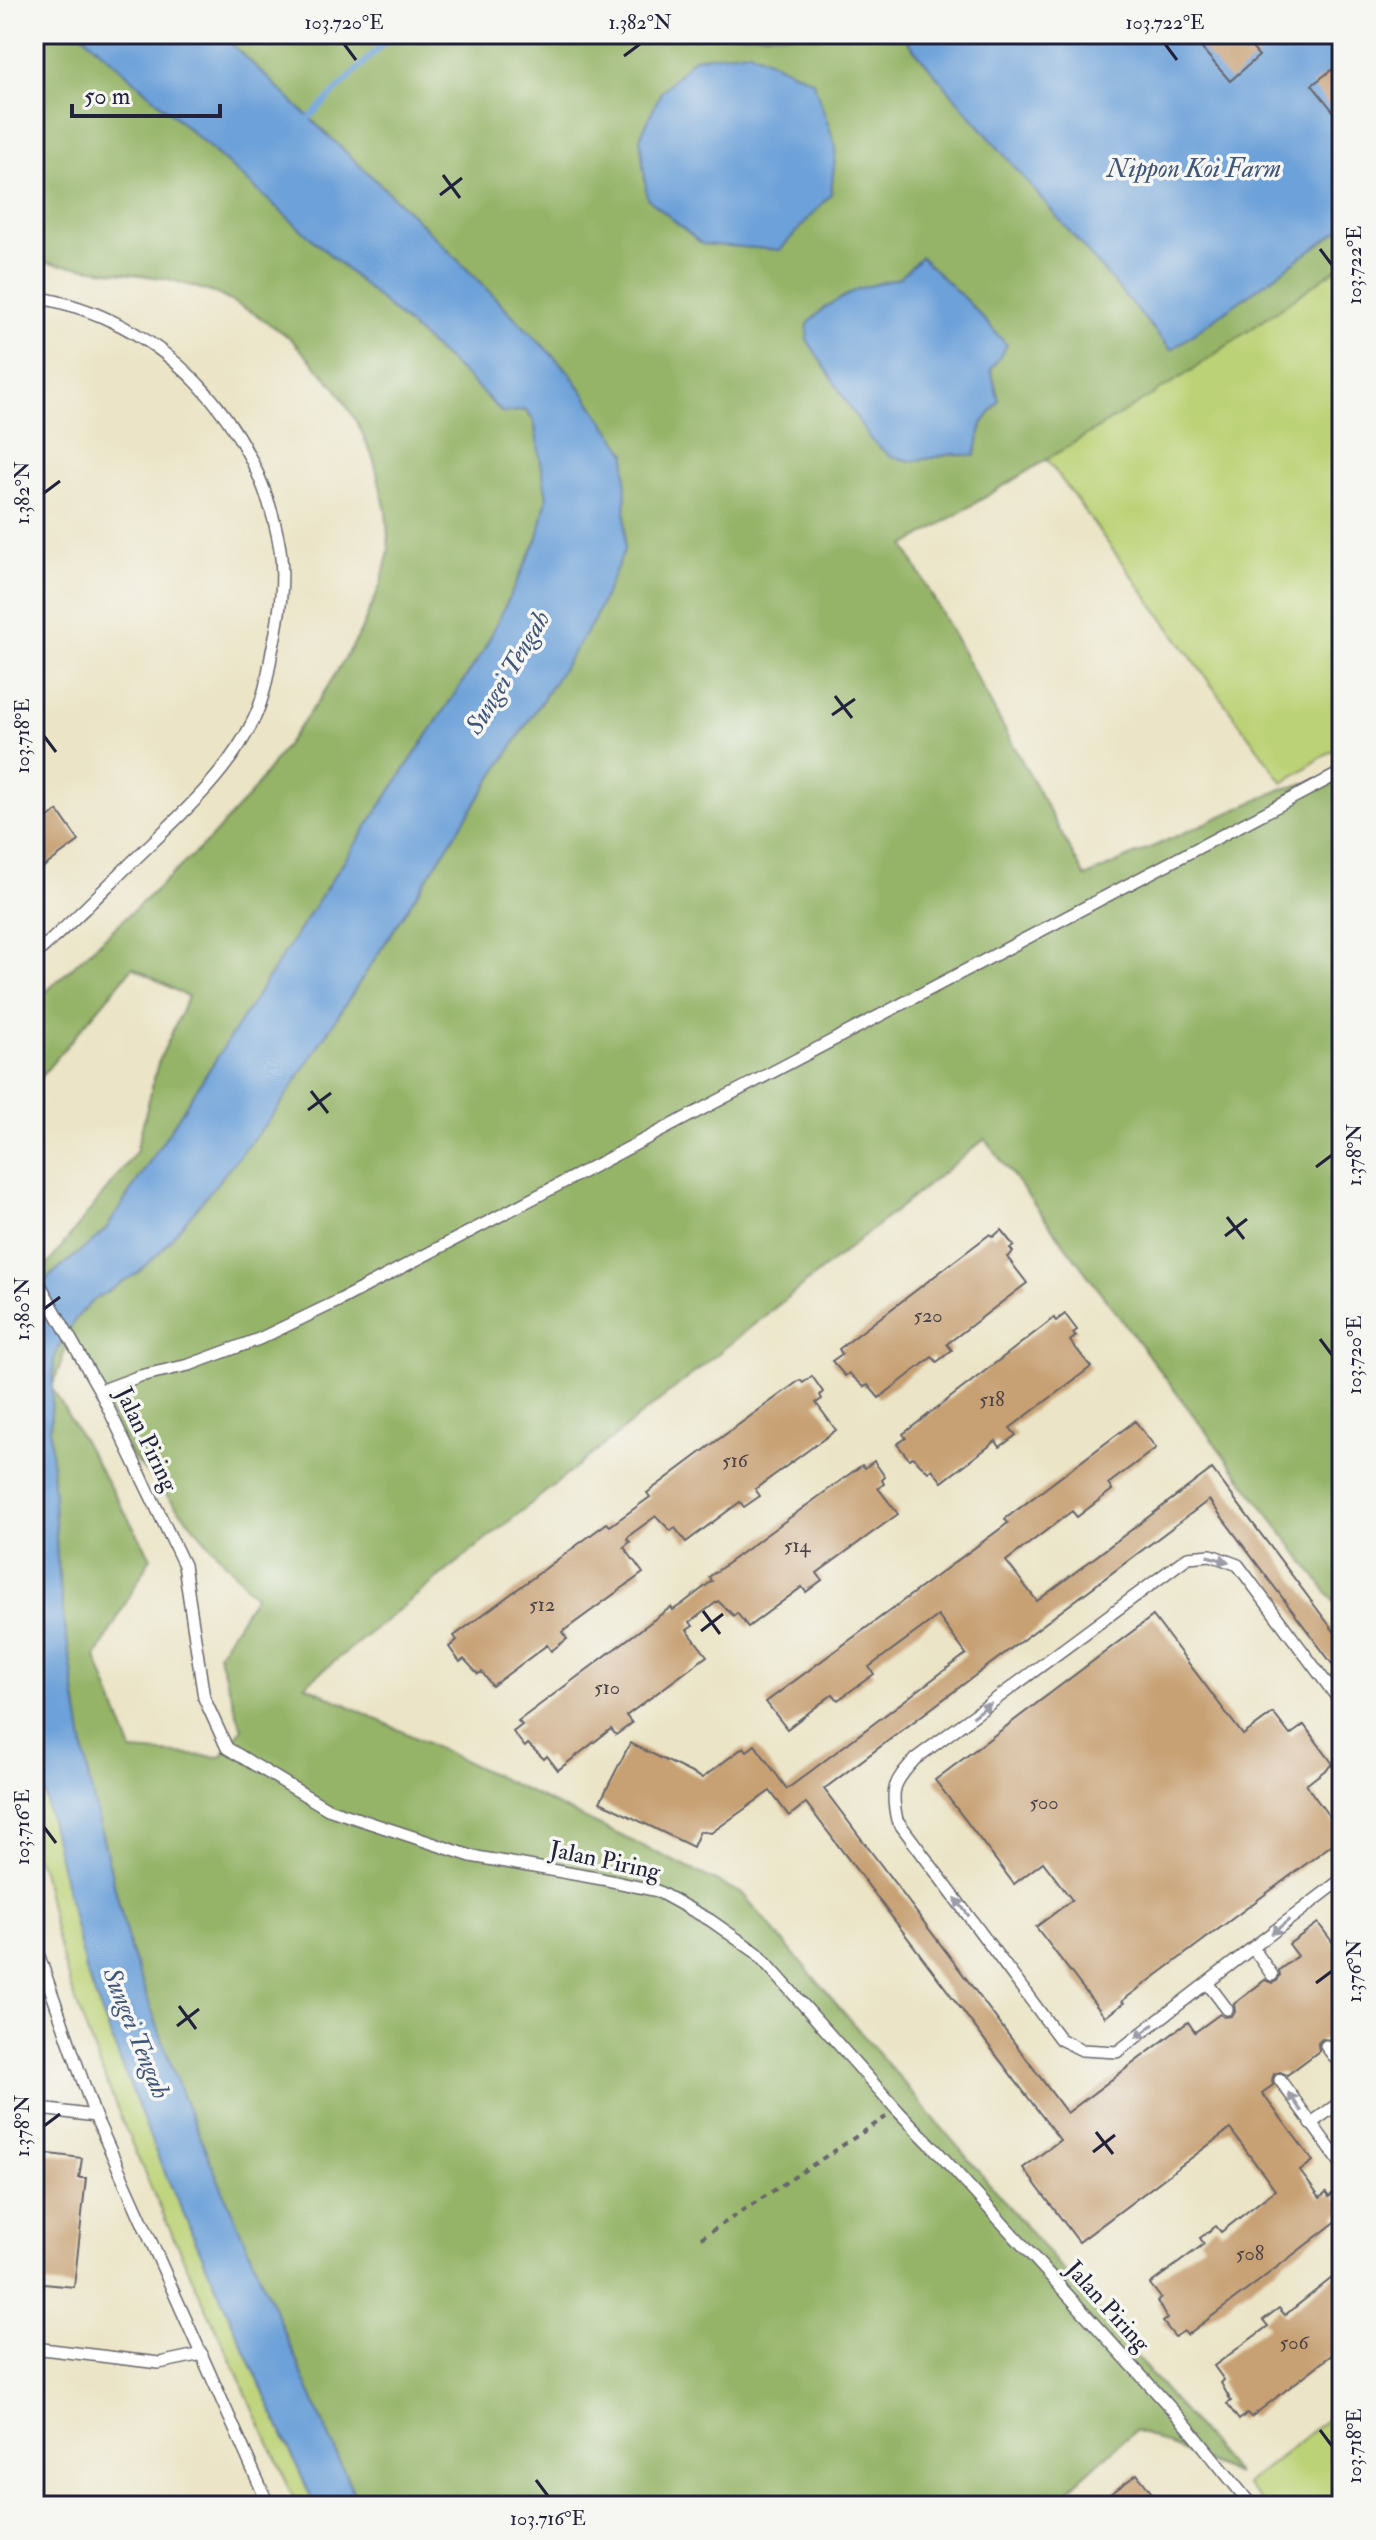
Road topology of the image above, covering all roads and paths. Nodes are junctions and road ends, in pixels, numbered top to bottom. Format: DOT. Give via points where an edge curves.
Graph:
graph roads {
  1 [pos="34,297"];
  2 [pos="1342,772"];
  3 [pos="34,955"];
  4 [pos="36,1277"];
  5 [pos="100,1391"];
  6 [pos="1342,1704"];
  7 [pos="1342,1879"];
  8 [pos="34,1942"];
  9 [pos="1253,1948"];
  10 [pos="1272,1975"];
  11 [pos="1208,1984"];
  12 [pos="1227,2009"];
  13 [pos="1326,2046"];
  14 [pos="1342,2067"];
  15 [pos="1280,2080"];
  16 [pos="1342,2101"];
  17 [pos="34,2108"];
  18 [pos="898,2111"];
  19 [pos="95,2116"];
  20 [pos="1310,2124"];
  21 [pos="1342,2165"];
  22 [pos="701,2238"];
  23 [pos="34,2348"];
  24 [pos="202,2354"];
  25 [pos="269,2506"];
  26 [pos="1252,2506"];
  1 -- 3 [label="lane" via="83,308 142,336 192,378 252,459 280,552 276,632 265,690 229,761"];
  2 -- 5 [label="lane" via="338,1301 217,1355"];
  4 -- 5 [label="lane, Jalan Piring"];
  5 -- 18 [label="lane, Jalan Piring" via="184,1565 204,1698 227,1748 328,1809 471,1856 657,1891 757,1953"];
  11 -- 6 [label="lane, one-way" via="1117,2052 1082,2050 1060,2039 897,1820 892,1799 897,1778 915,1759 1188,1557 1211,1555 1238,1565"];
  7 -- 9 [label="lane, one-way"];
  8 -- 19 [label="lane"];
  9 -- 10 [label="lane"];
  9 -- 11 [label="lane"];
  11 -- 12 [label="lane"];
  13 -- 14 [label="lane"];
  20 -- 15 [label="lane, one-way"];
  16 -- 20 [label="lane"];
  17 -- 19 [label="lane"];
  18 -- 22 [label="path"];
  18 -- 26 [label="lane, Jalan Piring" via="1187,2426"];
  19 -- 24 [label="lane"];
  20 -- 21 [label="lane"];
  23 -- 24 [label="lane" via="159,2363"];
  24 -- 25 [label="lane"];
}
